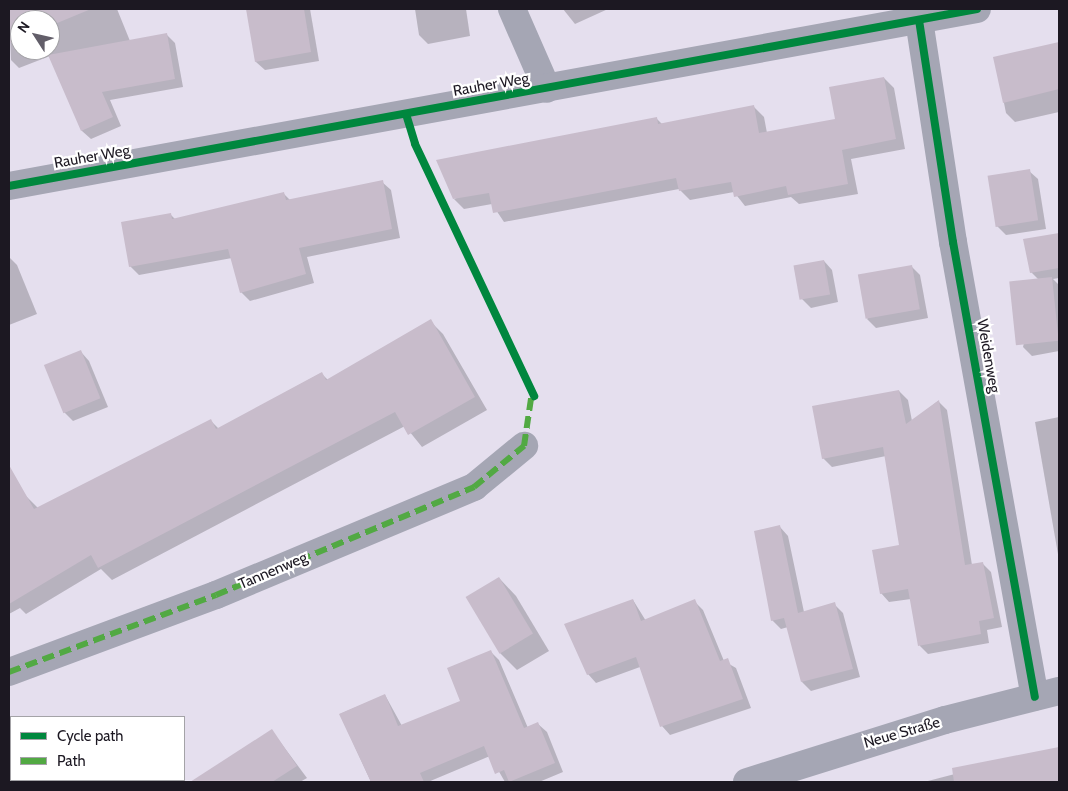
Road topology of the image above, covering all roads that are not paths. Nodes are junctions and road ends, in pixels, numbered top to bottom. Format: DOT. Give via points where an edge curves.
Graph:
graph roads {
  1 [pos="512,9"];
  2 [pos="977,9"];
  3 [pos="919,20"];
  4 [pos="547,89"];
  5 [pos="9,186"];
  6 [pos="524,446"];
  7 [pos="9,672"];
  8 [pos="1047,694"];
  9 [pos="747,782"];
  1 -- 4 [label="street"];
  2 -- 3 [label="street, Rauher Weg"];
  3 -- 4 [label="street, Rauher Weg"];
  3 -- 8 [label="street, Weidenweg" via="953,242"];
  4 -- 5 [label="street, Rauher Weg"];
  6 -- 7 [label="street, Tannenweg" via="466,491 216,594"];
  8 -- 9 [label="street, Neue Straße" via="836,752"];
}
